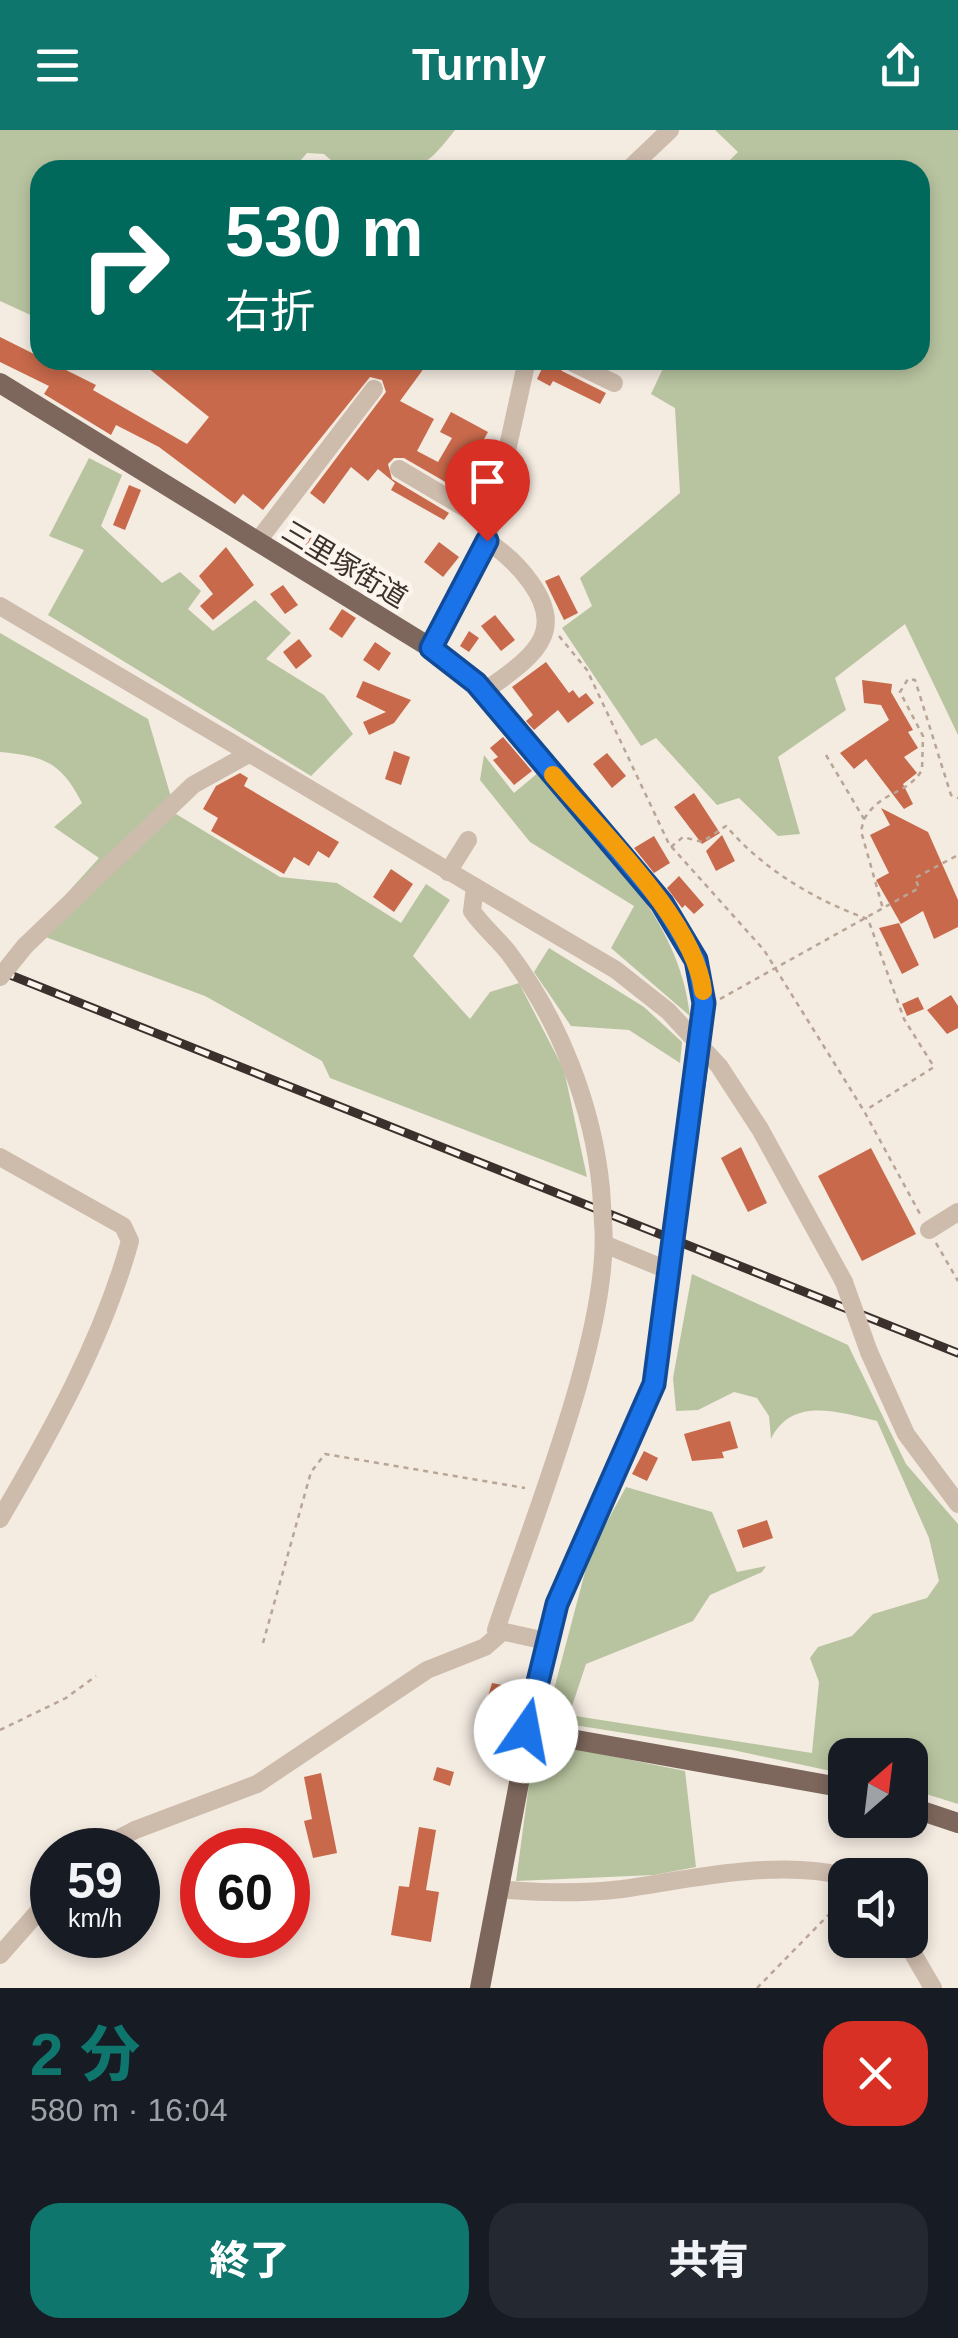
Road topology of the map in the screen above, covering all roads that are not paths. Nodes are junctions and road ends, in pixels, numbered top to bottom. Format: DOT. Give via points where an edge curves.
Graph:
graph roads {
  1 [pos="670,130"];
  2 [pos="638,160"];
  3 [pos="525,370"];
  4 [pos="587,370"];
  5 [pos="0,382"];
  6 [pos="614,383"];
  7 [pos="374,388"];
  8 [pos="399,469"];
  9 [pos="489,533"];
  10 [pos="257,542"];
  11 [pos="0,606"];
  12 [pos="431,648"];
  13 [pos="484,692"];
  14 [pos="247,755"];
  15 [pos="468,840"];
  16 [pos="448,872"];
  17 [pos="475,887"];
  18 [pos="0,977"];
  19 [pos="0,1157"];
  20 [pos="958,1212"];
  21 [pos="929,1230"];
  22 [pos="604,1244"];
  23 [pos="670,1272"];
  24 [pos="958,1504"];
  25 [pos="0,1520"];
  26 [pos="502,1632"];
  27 [pos="546,1641"];
  28 [pos="526,1731"];
  29 [pos="828,1785"];
  30 [pos="928,1812"];
  31 [pos="958,1822"];
  32 [pos="140,1828"];
  33 [pos="828,1875"];
  34 [pos="498,1889"];
  35 [pos="30,1921"];
  36 [pos="0,1955"];
  37 [pos="916,1958"];
  38 [pos="480,1988"];
  39 [pos="933,1988"];
  1 -- 2 [label="street"];
  3 -- 9 [label="street"];
  4 -- 6 [label="street"];
  5 -- 10 [label="main road, 三里塚街道"];
  7 -- 10 [label="street"];
  8 -- 9 [label="street"];
  9 -- 12 [label="street"];
  9 -- 13 [label="street" via="516,562 545,612 546,628 536,648"];
  10 -- 12 [label="main road, 三里塚街道"];
  11 -- 14 [label="street"];
  12 -- 13 [label="main road, 三里塚街道"];
  13 -- 23 [label="main road, 三里塚街道, bridge" via="662,903 696,960 704,1003"];
  14 -- 16 [label="street"];
  14 -- 18 [label="street, bridge" via="193,785"];
  15 -- 16 [label="street"];
  16 -- 17 [label="street"];
  17 -- 22 [label="street, bridge" via="472,911 509,954 559,1038 591,1127"];
  17 -- 24 [label="street, bridge" via="616,970 694,1036 739,1094 844,1282 906,1434"];
  19 -- 25 [label="street" via="123,1226 130,1240 98,1330"];
  20 -- 21 [label="street"];
  22 -- 23 [label="street"];
  22 -- 26 [label="street" via="589,1333 496,1630"];
  23 -- 27 [label="main road, 三里塚街道" via="654,1384"];
  26 -- 27 [label="street"];
  26 -- 32 [label="street" via="427,1670 257,1784"];
  27 -- 28 [label="main road, 三里塚街道"];
  28 -- 29 [label="main road"];
  28 -- 34 [label="main road, 三里塚街道"];
  30 -- 31 [label="main road"];
  33 -- 34 [label="street" via="733,1871 578,1892"];
  34 -- 38 [label="main road, 三里塚街道"];
  35 -- 36 [label="street"];
  37 -- 39 [label="street"];
}
